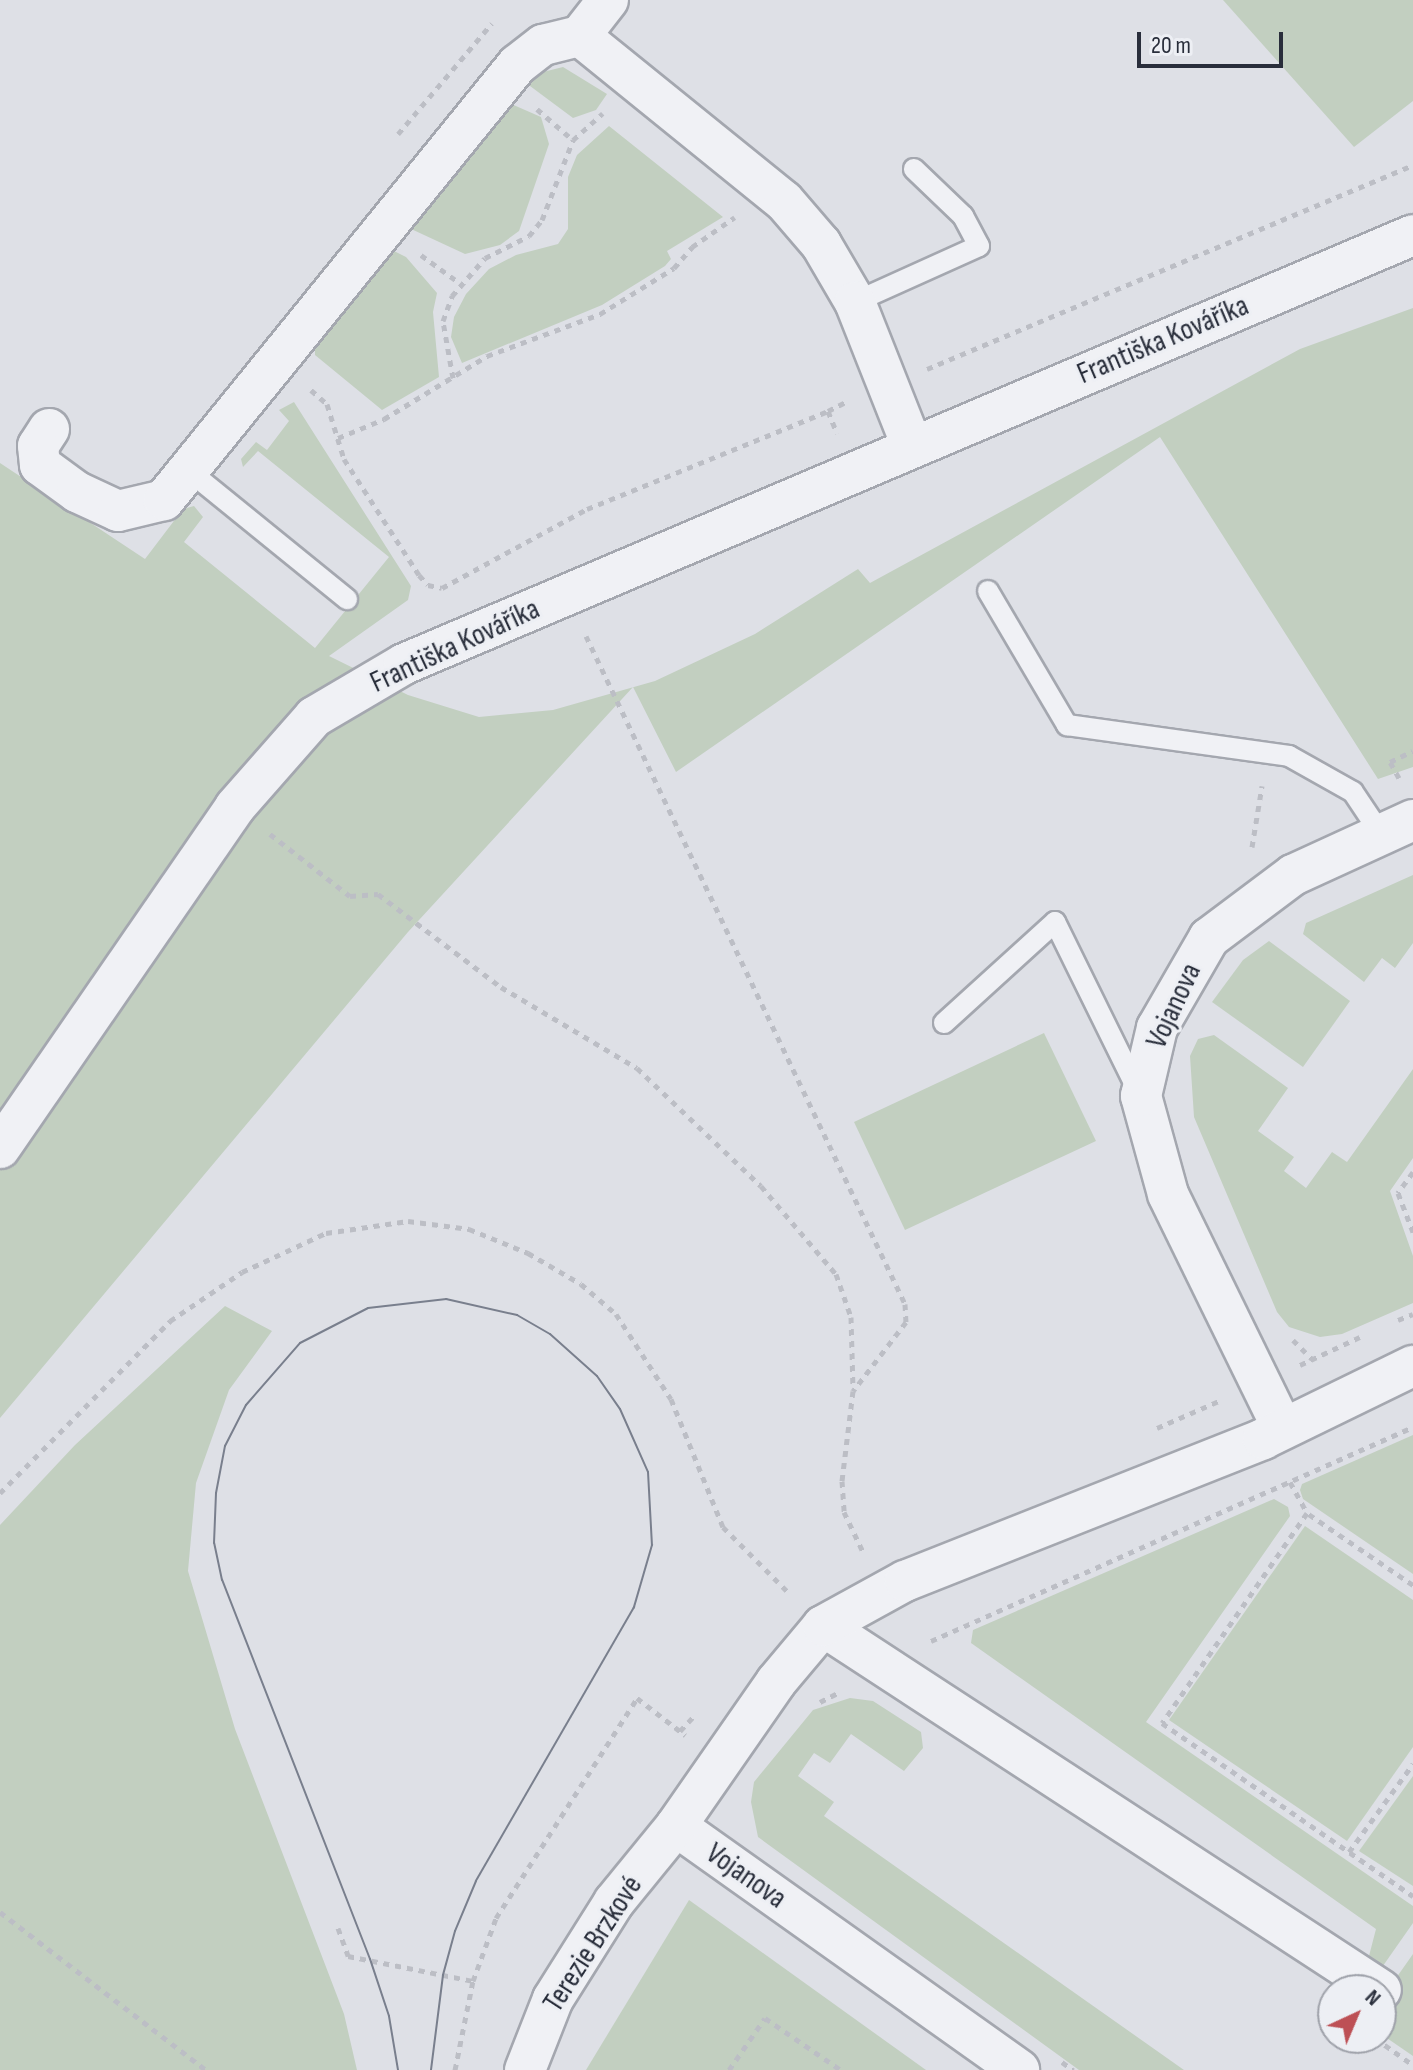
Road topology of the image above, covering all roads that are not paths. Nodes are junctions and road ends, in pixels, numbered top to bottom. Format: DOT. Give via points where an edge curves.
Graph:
graph roads {
  1 [pos="608,0"];
  2 [pos="580,36"];
  3 [pos="914,169"];
  4 [pos="1413,235"];
  5 [pos="855,302"];
  6 [pos="49,429"];
  7 [pos="912,446"];
  8 [pos="188,470"];
  9 [pos="988,591"];
  10 [pos="347,599"];
  11 [pos="1397,827"];
  12 [pos="944,1023"];
  13 [pos="1141,1096"];
  14 [pos="0,1148"];
  15 [pos="1413,1366"];
  16 [pos="1282,1427"];
  17 [pos="823,1626"];
  18 [pos="676,1826"];
  19 [pos="1356,1974"];
  20 [pos="525,2070"];
  21 [pos="1019,2070"];
  1 -- 2 [label="street"];
  2 -- 5 [label="street" via="784,201 821,244"];
  2 -- 8 [label="street" via="543,45 517,65"];
  3 -- 5 [label="lane" via="963,216 979,246"];
  4 -- 7 [label="street, Františka Kováříka"];
  5 -- 7 [label="street"];
  6 -- 8 [label="street" via="38,446 40,465 77,492 118,511 164,500"];
  7 -- 14 [label="street, Františka Kováříka" via="404,664 314,717 235,807"];
  8 -- 10 [label="lane"];
  9 -- 11 [label="lane" via="1067,725 1267,751 1325,772"];
  11 -- 13 [label="street, Vojanova" via="1293,875 1209,938 1157,1028"];
  12 -- 13 [label="lane" via="1055,922"];
  13 -- 16 [label="street, Vojanova" via="1168,1194"];
  15 -- 16 [label="street, Vojanova"];
  16 -- 17 [label="street, Vojanova" via="882,1593"];
  17 -- 18 [label="street, Vojanova" via="776,1682"];
  17 -- 19 [label="street"];
  18 -- 20 [label="street, Terezie Brzkové" via="614,1902 553,1999"];
  18 -- 21 [label="street, Vojanova"];
}
